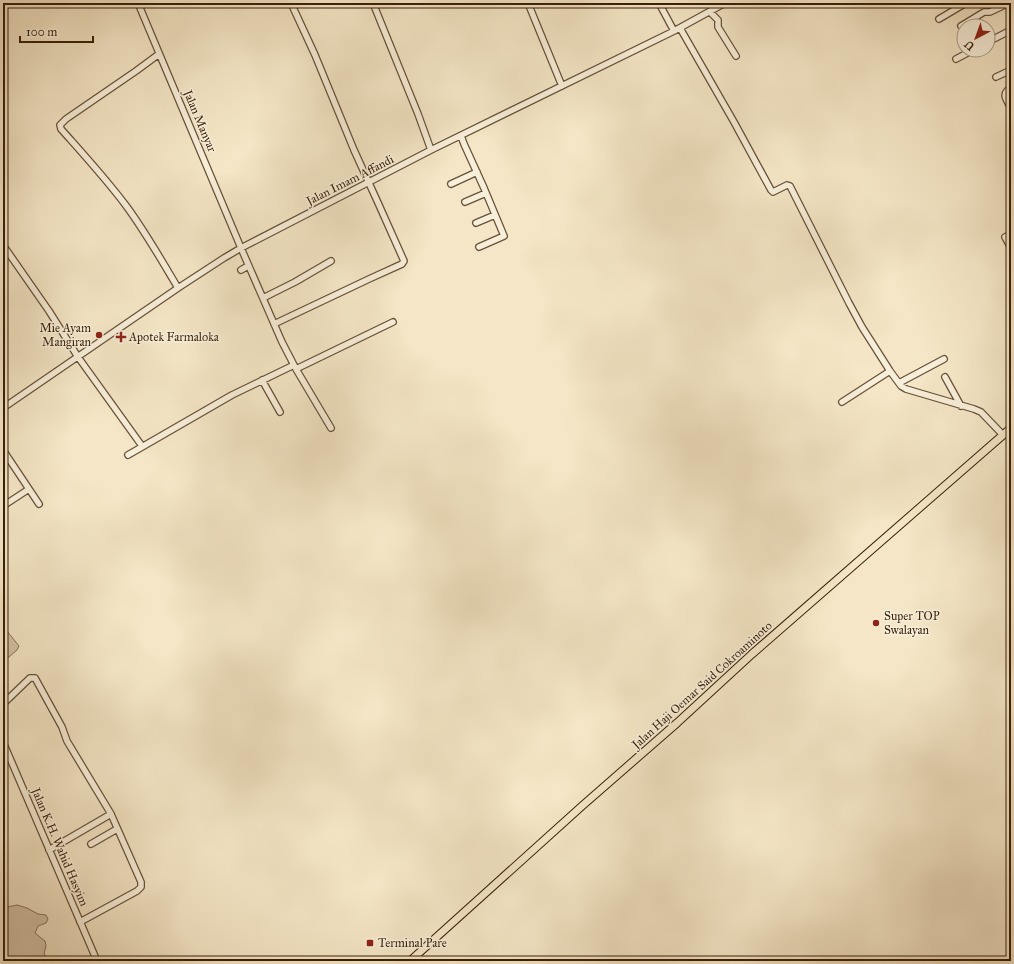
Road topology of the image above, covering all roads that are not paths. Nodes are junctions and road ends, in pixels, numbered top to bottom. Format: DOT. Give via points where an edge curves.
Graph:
graph roads {
  1 [pos="138,3"];
  2 [pos="291,3"];
  3 [pos="373,3"];
  4 [pos="528,3"];
  5 [pos="659,3"];
  6 [pos="725,3"];
  7 [pos="966,3"];
  8 [pos="1009,3"];
  9 [pos="710,12"];
  10 [pos="974,18"];
  11 [pos="939,19"];
  12 [pos="680,28"];
  13 [pos="1011,30"];
  14 [pos="674,31"];
  15 [pos="996,38"];
  16 [pos="159,54"];
  17 [pos="736,56"];
  18 [pos="1011,70"];
  19 [pos="996,77"];
  20 [pos="562,86"];
  21 [pos="1011,88"];
  22 [pos="1011,108"];
  23 [pos="461,136"];
  24 [pos="432,150"];
  25 [pos="476,172"];
  26 [pos="369,183"];
  27 [pos="451,184"];
  28 [pos="486,193"];
  29 [pos="465,202"];
  30 [pos="495,215"];
  31 [pos="476,223"];
  32 [pos="1011,234"];
  33 [pos="3,245"];
  34 [pos="479,247"];
  35 [pos="241,248"];
  36 [pos="1011,248"];
  37 [pos="331,261"];
  38 [pos="248,266"];
  39 [pos="241,270"];
  40 [pos="178,288"];
  41 [pos="263,298"];
  42 [pos="393,322"];
  43 [pos="274,324"];
  44 [pos="78,357"];
  45 [pos="944,359"];
  46 [pos="295,367"];
  47 [pos="890,371"];
  48 [pos="945,377"];
  49 [pos="262,380"];
  50 [pos="899,383"];
  51 [pos="842,402"];
  52 [pos="961,406"];
  53 [pos="3,408"];
  54 [pos="280,412"];
  55 [pos="332,428"];
  56 [pos="1011,428"];
  57 [pos="1003,435"];
  58 [pos="142,446"];
  59 [pos="3,450"];
  60 [pos="128,455"];
  61 [pos="29,489"];
  62 [pos="39,504"];
  63 [pos="3,506"];
  64 [pos="3,704"];
  65 [pos="3,742"];
  66 [pos="111,814"];
  67 [pos="117,829"];
  68 [pos="91,844"];
  69 [pos="49,850"];
  70 [pos="80,922"];
  71 [pos="97,961"];
  72 [pos="410,961"];
  1 -- 16 [label="street, Jalan Manyar"];
  2 -- 26 [label="street"];
  3 -- 24 [label="street"];
  4 -- 20 [label="street"];
  5 -- 14 [label="street"];
  6 -- 9 [label="street, Jalan Imam Affandi"];
  7 -- 11 [label="street"];
  8 -- 10 [label="street"];
  9 -- 12 [label="street, Jalan Imam Affandi"];
  9 -- 17 [label="street" via="718,20 718,27"];
  12 -- 14 [label="street, Jalan Imam Affandi"];
  12 -- 47 [label="street" via="771,190 773,192 786,185 790,186 849,303"];
  13 -- 15 [label="street"];
  14 -- 20 [label="street, Jalan Imam Affandi"];
  16 -- 35 [label="street, Jalan Manyar"];
  16 -- 40 [label="street" via="60,125 127,208"];
  18 -- 19 [label="street"];
  20 -- 23 [label="street, Jalan Imam Affandi"];
  21 -- 22 [label="street" via="1004,94"];
  23 -- 24 [label="street, Jalan Imam Affandi"];
  23 -- 25 [label="street"];
  24 -- 26 [label="street, Jalan Imam Affandi"];
  25 -- 27 [label="street"];
  25 -- 28 [label="street"];
  26 -- 35 [label="street, Jalan Imam Affandi"];
  26 -- 43 [label="street" via="403,258 402,264"];
  28 -- 29 [label="street"];
  28 -- 30 [label="street"];
  30 -- 31 [label="street"];
  30 -- 34 [label="street" via="504,236"];
  32 -- 36 [label="street" via="1006,237"];
  33 -- 44 [label="street"];
  35 -- 38 [label="street, Jalan Manyar"];
  35 -- 40 [label="street, Jalan Imam Affandi"];
  37 -- 41 [label="street"];
  38 -- 39 [label="street"];
  38 -- 41 [label="street, Jalan Manyar"];
  40 -- 44 [label="street, Jalan Imam Affandi"];
  41 -- 43 [label="street, Jalan Manyar"];
  42 -- 46 [label="street"];
  43 -- 46 [label="street, Jalan Manyar"];
  44 -- 53 [label="street, Jalan Imam Affandi"];
  44 -- 58 [label="street"];
  45 -- 50 [label="street"];
  46 -- 49 [label="street"];
  46 -- 55 [label="street, Jalan Manyar"];
  47 -- 50 [label="street"];
  47 -- 51 [label="street"];
  48 -- 52 [label="street"];
  49 -- 54 [label="street"];
  49 -- 58 [label="street" via="232,394"];
  50 -- 52 [label="street" via="906,389"];
  52 -- 57 [label="street" via="981,412"];
  56 -- 57 [label="main road, Jalan Haji Oemar Said Cokroaminoto"];
  57 -- 72 [label="main road, Jalan Haji Oemar Said Cokroaminoto" via="752,654"];
  58 -- 60 [label="street"];
  59 -- 61 [label="street"];
  61 -- 62 [label="street"];
  61 -- 63 [label="street"];
  64 -- 66 [label="street" via="30,678 35,678 62,727 66,741"];
  65 -- 69 [label="street, Jalan K.H. Wahid Hasyim"];
  66 -- 67 [label="street"];
  66 -- 69 [label="street"];
  67 -- 68 [label="street"];
  67 -- 70 [label="street" via="141,887"];
  69 -- 70 [label="street, Jalan K.H. Wahid Hasyim"];
  70 -- 71 [label="street, Jalan K.H. Wahid Hasyim"];
}
